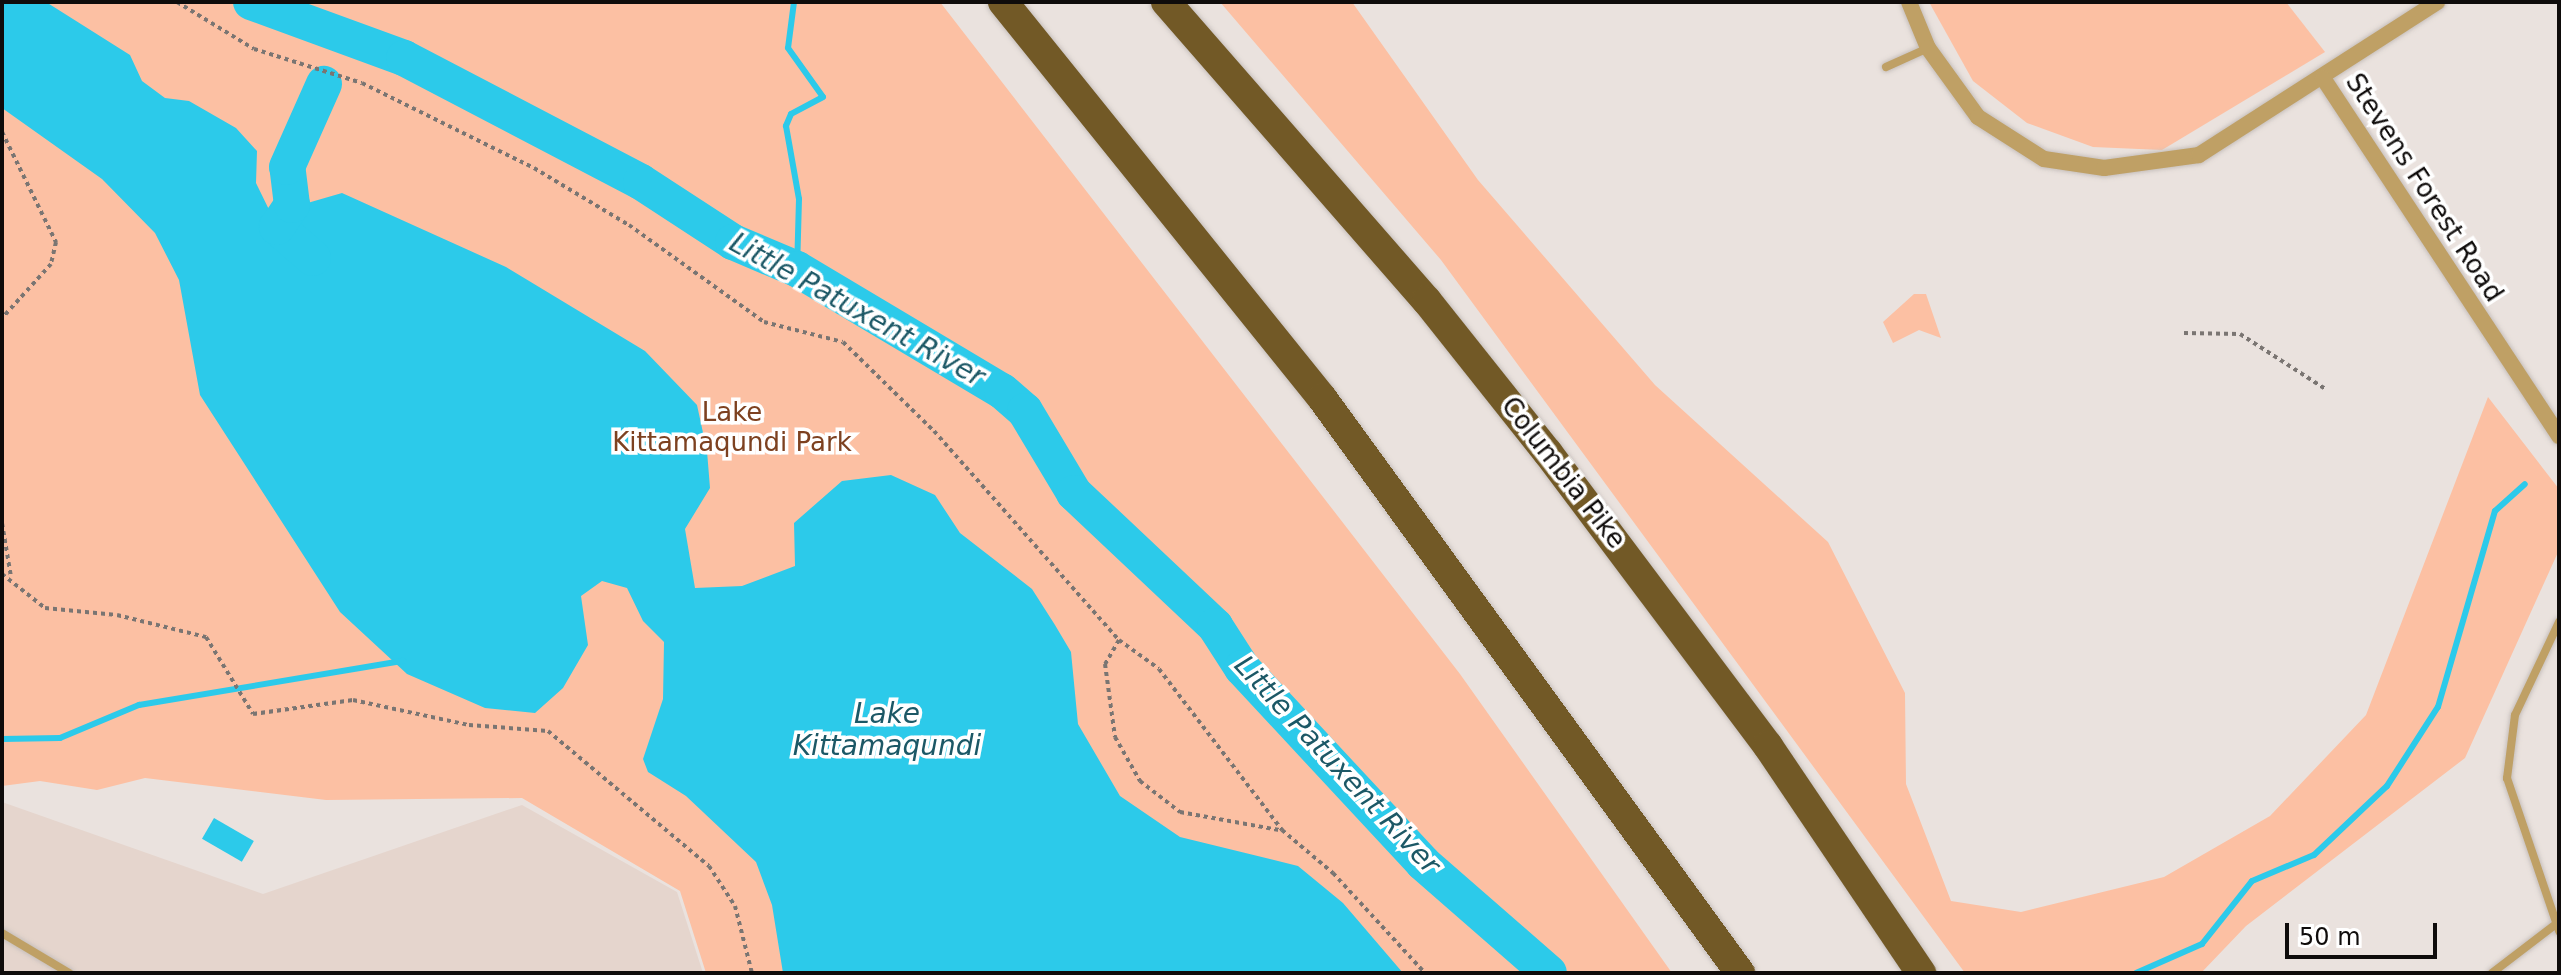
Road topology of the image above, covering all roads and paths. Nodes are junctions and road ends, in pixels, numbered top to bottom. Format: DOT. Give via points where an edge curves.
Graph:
graph roads {
  1 [pos="177,2"];
  2 [pos="1003,2"];
  3 [pos="1166,2"];
  4 [pos="1909,2"];
  5 [pos="2437,2"];
  6 [pos="1928,48"];
  7 [pos="1886,67"];
  8 [pos="2323,78"];
  9 [pos="2,132"];
  10 [pos="2,318"];
  11 [pos="2184,333"];
  12 [pos="2327,390"];
  13 [pos="2559,436"];
  14 [pos="2,523"];
  15 [pos="2,574"];
  16 [pos="11,577"];
  17 [pos="2559,622"];
  18 [pos="1119,640"];
  19 [pos="1282,830"];
  20 [pos="2558,928"];
  21 [pos="2,933"];
  22 [pos="69,973"];
  23 [pos="752,973"];
  24 [pos="1425,973"];
  25 [pos="1740,973"];
  26 [pos="1921,973"];
  27 [pos="2492,973"];
  1 -- 18 [label="path" via="254,49 362,83 534,168 629,225 764,322 843,342 934,431"];
  2 -- 25 [label="highway" via="1322,398"];
  3 -- 26 [label="highway, Columbia Pike" via="1427,301 1605,527 1768,746"];
  4 -- 6 [label="street, Stevens Forest Road"];
  5 -- 8 [label="street"];
  6 -- 7 [label="lane"];
  6 -- 8 [label="street, Stevens Forest Road" via="1956,93 2001,135 2044,159 2104,168 2199,155"];
  8 -- 13 [label="street, Stevens Forest Road"];
  9 -- 10 [label="path" via="56,242 51,264"];
  11 -- 12 [label="path" via="2240,334"];
  14 -- 16 [label="path"];
  15 -- 16 [label="path"];
  16 -- 23 [label="path" via="45,608 117,615 206,637 230,671 243,704 268,715 353,700 469,725 532,725 566,745 709,866 735,906"];
  17 -- 20 [label="lane" via="2515,715 2507,778"];
  18 -- 19 [label="path" via="1188,702"];
  18 -- 19 [label="path" via="1105,664 1115,737 1140,781 1180,812"];
  19 -- 24 [label="path" via="1333,873"];
  20 -- 27 [label="lane"];
  21 -- 22 [label="lane"];
}
